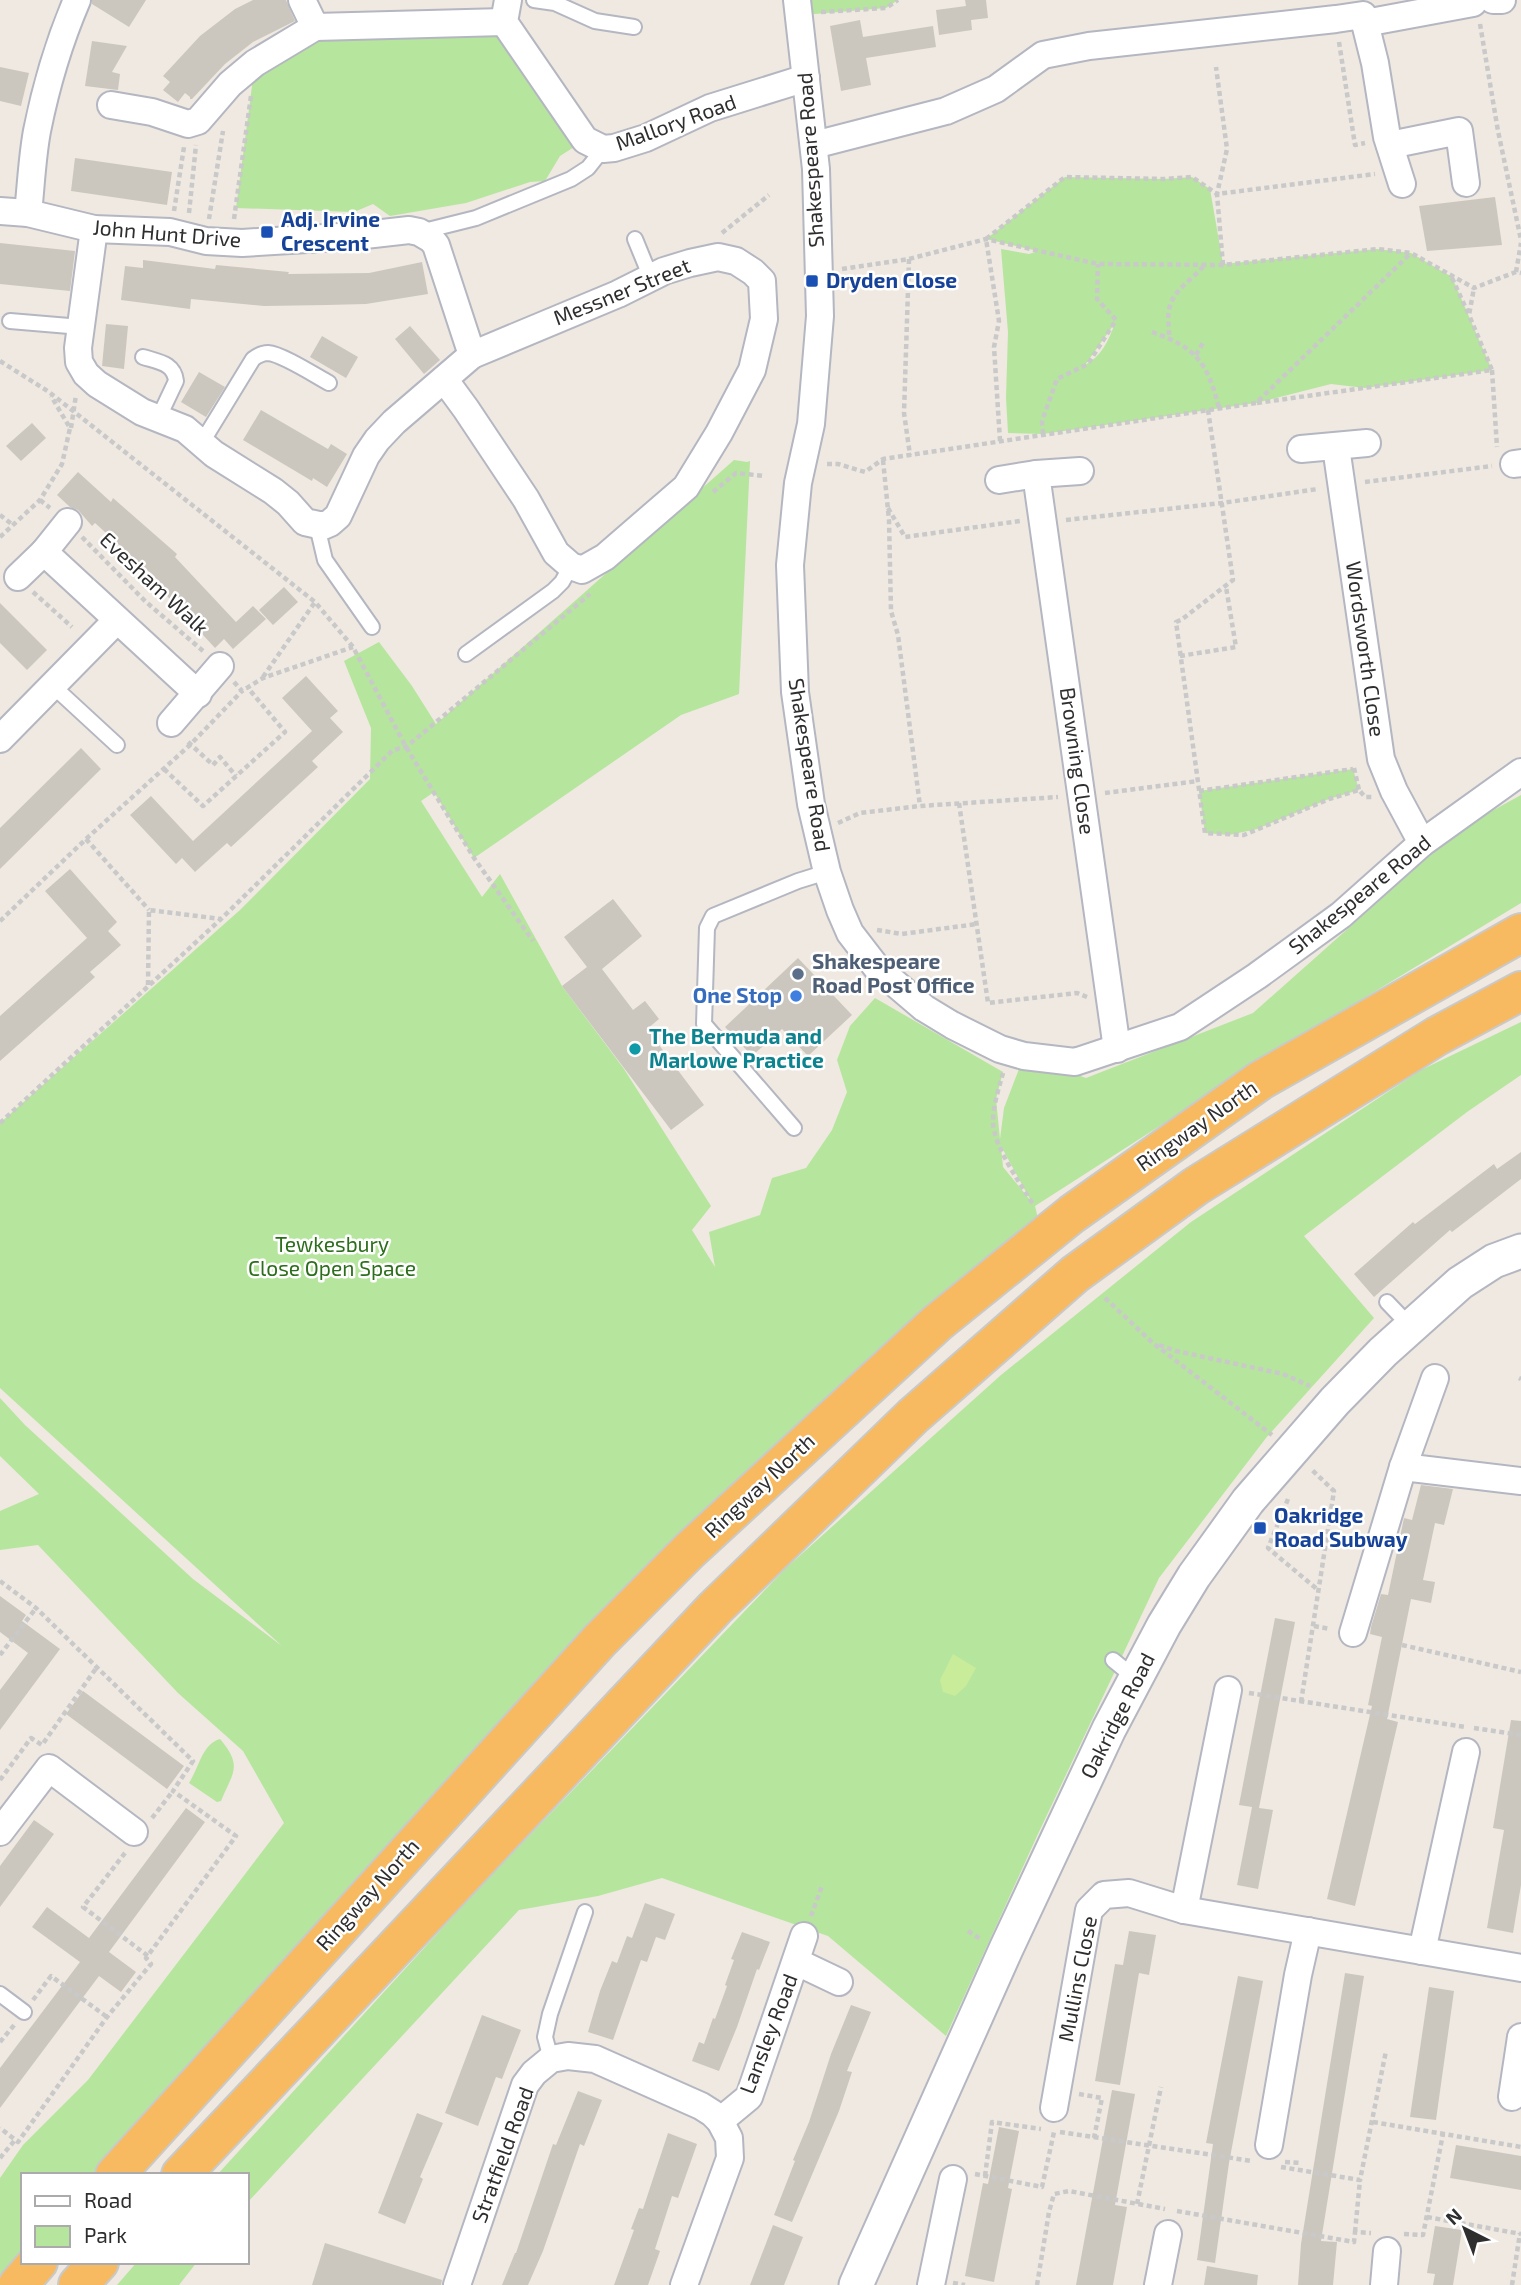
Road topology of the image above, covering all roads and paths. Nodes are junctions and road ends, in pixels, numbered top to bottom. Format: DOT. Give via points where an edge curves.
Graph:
graph roads {
  1 [pos="77,0"];
  2 [pos="302,0"];
  3 [pos="534,0"];
  4 [pos="898,0"];
  5 [pos="1502,0"];
  6 [pos="1481,6"];
  7 [pos="805,7"];
  8 [pos="506,11"];
  9 [pos="1336,19"];
  10 [pos="1365,23"];
  11 [pos="315,27"];
  12 [pos="634,27"];
  13 [pos="255,63"];
  14 [pos="1216,67"];
  15 [pos="806,78"];
  16 [pos="230,84"];
  17 [pos="111,105"];
  18 [pos="193,123"];
  19 [pos="814,145"];
  20 [pos="603,149"];
  21 [pos="1379,150"];
  22 [pos="1402,184"];
  23 [pos="1466,184"];
  24 [pos="1217,194"];
  25 [pos="769,195"];
  26 [pos="0,211"];
  27 [pos="28,213"];
  28 [pos="94,229"];
  29 [pos="419,232"];
  30 [pos="198,237"];
  31 [pos="635,239"];
  32 [pos="986,239"];
  33 [pos="1521,241"];
  34 [pos="1411,253"];
  35 [pos="909,259"];
  36 [pos="696,262"];
  37 [pos="1098,264"];
  38 [pos="1205,264"];
  39 [pos="1223,265"];
  40 [pos="836,270"];
  41 [pos="1518,273"];
  42 [pos="1452,277"];
  43 [pos="651,278"];
  44 [pos="1474,288"];
  45 [pos="1469,315"];
  46 [pos="10,321"];
  47 [pos="80,327"];
  48 [pos="1152,332"];
  49 [pos="1169,335"];
  50 [pos="1204,341"];
  51 [pos="472,355"];
  52 [pos="1196,355"];
  53 [pos="143,357"];
  54 [pos="0,361"];
  55 [pos="1492,370"];
  56 [pos="444,379"];
  57 [pos="330,383"];
  58 [pos="49,392"];
  59 [pos="1256,403"];
  60 [pos="1219,408"];
  61 [pos="1208,410"];
  62 [pos="158,419"];
  63 [pos="1042,434"];
  64 [pos="1000,441"];
  65 [pos="201,443"];
  66 [pos="1367,443"];
  67 [pos="1336,447"];
  68 [pos="1301,449"];
  69 [pos="909,455"];
  70 [pos="883,459"];
  71 [pos="1511,464"];
  72 [pos="825,465"];
  73 [pos="1080,471"];
  74 [pos="1036,474"];
  75 [pos="764,476"];
  76 [pos="999,480"];
  77 [pos="1342,486"];
  78 [pos="705,499"];
  79 [pos="1222,503"];
  80 [pos="888,508"];
  81 [pos="0,515"];
  82 [pos="68,522"];
  83 [pos="1043,522"];
  84 [pos="13,525"];
  85 [pos="317,526"];
  86 [pos="0,537"];
  87 [pos="44,552"];
  88 [pos="571,566"];
  89 [pos="18,577"];
  90 [pos="1225,586"];
  91 [pos="592,592"];
  92 [pos="315,602"];
  93 [pos="117,620"];
  94 [pos="372,627"];
  95 [pos="353,647"];
  96 [pos="466,654"];
  97 [pos="1180,656"];
  98 [pos="220,666"];
  99 [pos="54,686"];
  100 [pos="248,688"];
  101 [pos="242,691"];
  102 [pos="198,694"];
  103 [pos="172,723"];
  104 [pos="0,739"];
  105 [pos="117,745"];
  106 [pos="190,745"];
  107 [pos="406,747"];
  108 [pos="164,769"];
  109 [pos="1353,769"];
  110 [pos="1521,772"];
  111 [pos="236,776"];
  112 [pos="1198,781"];
  113 [pos="1199,791"];
  114 [pos="1394,791"];
  115 [pos="1082,796"];
  116 [pos="960,803"];
  117 [pos="920,806"];
  118 [pos="838,823"];
  119 [pos="86,839"];
  120 [pos="1422,843"];
  121 [pos="827,872"];
  122 [pos="149,910"];
  123 [pos="221,919"];
  124 [pos="0,921"];
  125 [pos="977,924"];
  126 [pos="866,928"];
  127 [pos="1521,933"];
  128 [pos="533,941"];
  129 [pos="148,985"];
  130 [pos="1521,991"];
  131 [pos="1111,1005"];
  132 [pos="1117,1049"];
  133 [pos="1003,1072"];
  134 [pos="0,1123"];
  135 [pos="794,1128"];
  136 [pos="1034,1206"];
  137 [pos="1521,1251"];
  138 [pos="1105,1298"];
  139 [pos="1387,1302"];
  140 [pos="1410,1327"];
  141 [pos="1153,1343"];
  142 [pos="1435,1378"];
  143 [pos="1310,1386"];
  144 [pos="1275,1438"];
  145 [pos="1303,1462"];
  146 [pos="1403,1467"];
  147 [pos="1521,1481"];
  148 [pos="1288,1499"];
  149 [pos="1318,1590"];
  150 [pos="36,1608"];
  151 [pos="1353,1633"];
  152 [pos="1402,1645"];
  153 [pos="0,1654"];
  154 [pos="97,1667"];
  155 [pos="1521,1672"];
  156 [pos="1228,1690"];
  157 [pos="1301,1702"];
  158 [pos="1521,1735"];
  159 [pos="1466,1752"];
  160 [pos="0,1780"];
  161 [pos="173,1791"];
  162 [pos="0,1832"];
  163 [pos="136,1835"];
  164 [pos="822,1886"];
  165 [pos="1184,1910"];
  166 [pos="585,1912"];
  167 [pos="1308,1931"];
  168 [pos="804,1936"];
  169 [pos="1422,1951"];
  170 [pos="148,1956"];
  171 [pos="796,1962"];
  172 [pos="1521,1968"];
  173 [pos="839,1982"];
  174 [pos="0,1994"];
  175 [pos="24,2012"];
  176 [pos="107,2017"];
  177 [pos="2,2034"];
  178 [pos="1521,2037"];
  179 [pos="0,2042"];
  180 [pos="1386,2050"];
  181 [pos="551,2059"];
  182 [pos="1161,2087"];
  183 [pos="1513,2097"];
  184 [pos="1102,2098"];
  185 [pos="1054,2120"];
  186 [pos="720,2121"];
  187 [pos="1373,2122"];
  188 [pos="0,2128"];
  189 [pos="1443,2134"];
  190 [pos="1094,2138"];
  191 [pos="1149,2146"];
  192 [pos="1521,2147"];
  193 [pos="1265,2157"];
  194 [pos="0,2158"];
  195 [pos="117,2173"];
  196 [pos="183,2173"];
  197 [pos="961,2176"];
  198 [pos="985,2176"];
  199 [pos="1360,2180"];
  200 [pos="1137,2204"];
  201 [pos="1427,2217"];
  202 [pos="1355,2232"];
  203 [pos="1168,2234"];
  204 [pos="1520,2234"];
  205 [pos="1423,2235"];
  206 [pos="1354,2242"];
  207 [pos="1387,2251"];
  208 [pos="36,2264"];
  209 [pos="97,2264"];
  210 [pos="932,2282"];
  211 [pos="18,2285"];
  212 [pos="78,2285"];
  213 [pos="457,2285"];
  214 [pos="684,2285"];
  215 [pos="856,2285"];
  216 [pos="965,2285"];
  217 [pos="1037,2285"];
  218 [pos="1158,2285"];
  219 [pos="1384,2285"];
  220 [pos="1512,2285"];
  1 -- 27 [label="street" via="60,40 44,100"];
  2 -- 11 [label="street"];
  3 -- 12 [label="lane" via="555,3 595,21"];
  4 -- 7 [label="path" via="886,8"];
  5 -- 6 [label="street"];
  6 -- 10 [label="street"];
  6 -- 33 [label="path" via="1498,131"];
  7 -- 15 [label="street, Shakespeare Road"];
  8 -- 11 [label="street"];
  8 -- 20 [label="street, Mallory Road" via="585,140"];
  9 -- 10 [label="street" via="1363,15"];
  9 -- 19 [label="street" via="1043,55 996,89 946,111"];
  9 -- 21 [label="path" via="1355,145"];
  10 -- 21 [label="street" via="1375,63"];
  11 -- 13 [label="street"];
  13 -- 16 [label="street"];
  13 -- 30 [label="path"];
  14 -- 24 [label="path" via="1227,149"];
  15 -- 19 [label="street, Shakespeare Road"];
  15 -- 20 [label="street, Mallory Road"];
  16 -- 18 [label="street"];
  16 -- 30 [label="path"];
  17 -- 18 [label="street"];
  18 -- 30 [label="path"];
  18 -- 30 [label="path"];
  19 -- 121 [label="street, Shakespeare Road" via="820,316 811,424 797,483 790,565 795,692 811,804"];
  20 -- 29 [label="lane" via="589,168 571,179 476,218"];
  21 -- 22 [label="street"];
  21 -- 23 [label="street" via="1460,131"];
  21 -- 24 [label="path" via="1378,174"];
  24 -- 32 [label="path" via="1192,177 1065,177"];
  24 -- 39 [label="path"];
  25 -- 36 [label="path" via="705,247"];
  26 -- 27 [label="street, John Hunt Drive"];
  27 -- 28 [label="street, John Hunt Drive"];
  28 -- 30 [label="street, John Hunt Drive"];
  28 -- 47 [label="street"];
  29 -- 30 [label="street, John Hunt Drive" via="243,243"];
  29 -- 51 [label="street" via="436,245"];
  31 -- 43 [label="lane"];
  32 -- 35 [label="path"];
  32 -- 37 [label="path"];
  32 -- 64 [label="path" via="999,321 994,347"];
  33 -- 41 [label="path"];
  34 -- 39 [label="path" via="1377,249"];
  34 -- 42 [label="path"];
  34 -- 59 [label="path"];
  35 -- 40 [label="path"];
  35 -- 69 [label="path" via="904,413"];
  36 -- 43 [label="street, Messner Street"];
  36 -- 88 [label="street, Messner Street" via="718,257 736,261 762,281 764,319 752,370 686,486 591,566 582,570"];
  37 -- 38 [label="path"];
  37 -- 63 [label="path" via="1097,299 1116,320 1088,364 1057,379"];
  38 -- 39 [label="path"];
  38 -- 49 [label="path" via="1180,288 1170,306"];
  41 -- 44 [label="path"];
  42 -- 44 [label="path"];
  42 -- 45 [label="path"];
  43 -- 51 [label="street, Messner Street"];
  44 -- 45 [label="path"];
  45 -- 55 [label="path"];
  46 -- 47 [label="lane"];
  47 -- 62 [label="street" via="79,362 86,374 123,402"];
  48 -- 52 [label="path"];
  50 -- 52 [label="path"];
  51 -- 56 [label="street, Messner Street"];
  52 -- 60 [label="path" via="1211,377"];
  53 -- 62 [label="lane" via="169,365 176,376"];
  54 -- 58 [label="path"];
  55 -- 59 [label="path"];
  55 -- 71 [label="path"];
  56 -- 85 [label="street, Messner Street" via="377,440 338,516"];
  56 -- 88 [label="street" via="526,499 556,553"];
  57 -- 65 [label="lane" via="269,353 259,355"];
  58 -- 84 [label="path" via="70,428 62,464 40,500"];
  58 -- 92 [label="path"];
  59 -- 60 [label="path"];
  60 -- 61 [label="path"];
  61 -- 63 [label="path"];
  61 -- 79 [label="path"];
  62 -- 65 [label="street" via="185,429"];
  63 -- 64 [label="path"];
  64 -- 69 [label="path"];
  65 -- 85 [label="street"];
  66 -- 67 [label="street"];
  67 -- 68 [label="street"];
  67 -- 77 [label="street, Wordsworth Close"];
  69 -- 70 [label="path"];
  70 -- 72 [label="path" via="865,472"];
  70 -- 80 [label="path"];
  71 -- 77 [label="path"];
  73 -- 74 [label="street"];
  74 -- 76 [label="street"];
  74 -- 83 [label="street, Browning Close"];
  75 -- 78 [label="path" via="736,473"];
  77 -- 79 [label="path"];
  77 -- 114 [label="street, Wordsworth Close" via="1380,755"];
  79 -- 83 [label="path"];
  79 -- 90 [label="path" via="1233,580"];
  80 -- 83 [label="path" via="905,537 1022,520"];
  80 -- 117 [label="path" via="891,611"];
  81 -- 84 [label="path"];
  82 -- 87 [label="street"];
  82 -- 98 [label="path, Evesham Walk" via="145,601"];
  83 -- 115 [label="street, Browning Close"];
  84 -- 86 [label="path"];
  85 -- 94 [label="lane" via="325,560"];
  87 -- 89 [label="street"];
  87 -- 93 [label="street"];
  88 -- 96 [label="lane" via="553,591"];
  90 -- 97 [label="path" via="1175,622"];
  90 -- 97 [label="path" via="1236,647"];
  91 -- 107 [label="path"];
  92 -- 95 [label="path"];
  92 -- 95 [label="path" via="263,678"];
  93 -- 99 [label="street"];
  93 -- 102 [label="street"];
  95 -- 107 [label="path"];
  97 -- 112 [label="path"];
  98 -- 102 [label="street"];
  99 -- 104 [label="street"];
  99 -- 105 [label="lane"];
  100 -- 111 [label="path" via="285,732"];
  101 -- 106 [label="path"];
  102 -- 103 [label="street"];
  106 -- 108 [label="path"];
  106 -- 111 [label="path" via="213,765 220,757"];
  107 -- 123 [label="path" via="394,750"];
  107 -- 128 [label="path" via="472,855"];
  108 -- 111 [label="path" via="203,806"];
  108 -- 119 [label="path"];
  109 -- 113 [label="path"];
  110 -- 120 [label="street, Shakespeare Road"];
  112 -- 113 [label="path"];
  112 -- 115 [label="path"];
  113 -- 114 [label="path" via="1205,833 1229,835 1244,835 1359,790 1365,797 1377,798"];
  114 -- 120 [label="street, Wordsworth Close"];
  115 -- 116 [label="path"];
  115 -- 131 [label="street, Browning Close"];
  116 -- 117 [label="path"];
  116 -- 125 [label="path"];
  117 -- 118 [label="path" via="860,813"];
  119 -- 122 [label="path"];
  119 -- 124 [label="path"];
  120 -- 132 [label="street, Shakespeare Road" via="1341,915 1257,976 1180,1027"];
  121 -- 132 [label="street, Shakespeare Road" via="839,910 862,950 902,991 952,1025 1024,1056 1075,1062"];
  121 -- 135 [label="lane" via="713,916 707,928 704,1024"];
  122 -- 123 [label="path"];
  122 -- 129 [label="path"];
  123 -- 129 [label="path"];
  125 -- 126 [label="path" via="902,934"];
  125 -- 131 [label="path" via="988,1003 1077,993"];
  127 -- 195 [label="highway, Ringway North" via="1261,1080 1072,1214 937,1323 690,1550 600,1640"];
  129 -- 134 [label="path"];
  130 -- 196 [label="highway" via="1437,1036 1196,1186 1075,1274 923,1407 715,1608"];
  131 -- 132 [label="street, Browning Close"];
  133 -- 136 [label="path" via="993,1124 1005,1158"];
  137 -- 140 [label="street, Oakridge Road" via="1494,1261 1460,1283"];
  138 -- 141 [label="path"];
  139 -- 140 [label="lane"];
  140 -- 215 [label="street, Oakridge Road" via="1335,1401 1248,1501 1124,1669 1012,1937"];
  141 -- 143 [label="path" via="1283,1374"];
  141 -- 144 [label="path"];
  142 -- 146 [label="street"];
  145 -- 149 [label="path" via="1334,1491"];
  146 -- 147 [label="street"];
  146 -- 151 [label="street"];
  148 -- 149 [label="path" via="1268,1548"];
  149 -- 157 [label="path"];
  150 -- 153 [label="path"];
  152 -- 155 [label="path"];
  154 -- 160 [label="path" via="42,1745 31,1738"];
  156 -- 157 [label="path"];
  156 -- 165 [label="street"];
  157 -- 158 [label="path"];
  159 -- 169 [label="street"];
  161 -- 163 [label="path"];
  162 -- 163 [label="street" via="49,1768"];
  163 -- 170 [label="path" via="83,1907"];
  164 -- 168 [label="path"];
  165 -- 167 [label="street, Mullins Close"];
  165 -- 185 [label="street, Mullins Close" via="1129,1893 1104,1895 1089,1910"];
  166 -- 181 [label="lane" via="550,2014 545,2037"];
  167 -- 169 [label="street, Mullins Close"];
  167 -- 193 [label="street"];
  168 -- 171 [label="street, Lansley Road"];
  169 -- 172 [label="street, Mullins Close"];
  171 -- 173 [label="street, Lansley Road"];
  171 -- 186 [label="street, Lansley Road" via="749,2096"];
  174 -- 175 [label="lane"];
  175 -- 176 [label="path" via="51,1976"];
  175 -- 177 [label="path"];
  177 -- 179 [label="path"];
  178 -- 183 [label="street"];
  180 -- 187 [label="path"];
  181 -- 186 [label="street" via="595,2059 701,2106"];
  181 -- 213 [label="street, Stratfield Road" via="525,2085"];
  182 -- 191 [label="path"];
  184 -- 190 [label="path"];
  185 -- 190 [label="path"];
  185 -- 198 [label="path" via="992,2122"];
  185 -- 198 [label="path" via="1042,2187"];
  186 -- 214 [label="street" via="729,2138 730,2158"];
  187 -- 189 [label="path"];
  187 -- 199 [label="path"];
  188 -- 194 [label="path" via="17,2141"];
  189 -- 192 [label="path"];
  189 -- 201 [label="path"];
  190 -- 191 [label="path"];
  191 -- 193 [label="path"];
  191 -- 200 [label="path"];
  193 -- 199 [label="path"];
  197 -- 198 [label="path"];
  197 -- 210 [label="street"];
  199 -- 202 [label="path"];
  200 -- 206 [label="path"];
  200 -- 217 [label="path" via="1069,2191 1054,2194"];
  201 -- 204 [label="path"];
  201 -- 205 [label="path"];
  203 -- 218 [label="street"];
  204 -- 220 [label="path"];
  207 -- 219 [label="street"];
  208 -- 211 [label="highway"];
  209 -- 212 [label="highway"];
  210 -- 216 [label="path"];
}
